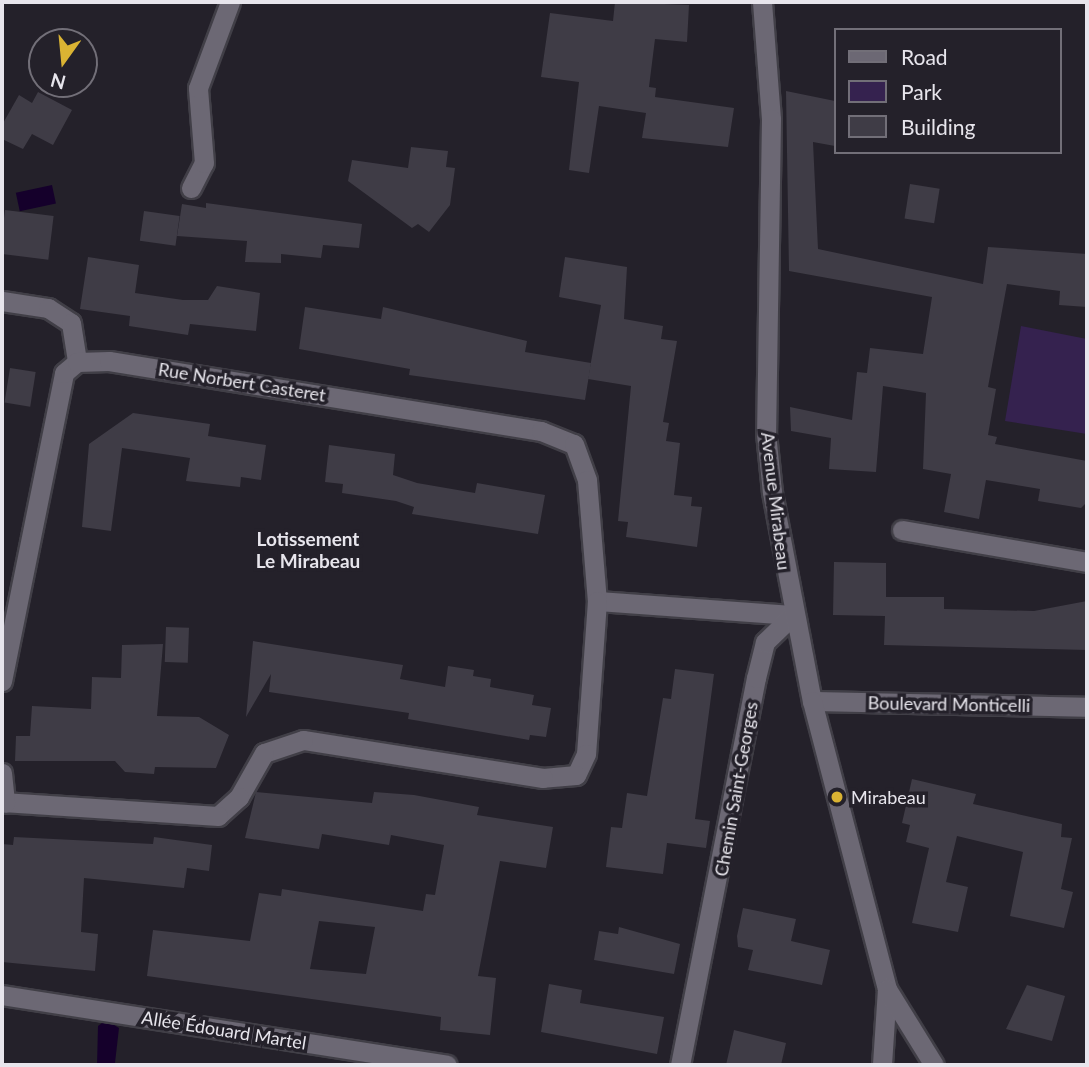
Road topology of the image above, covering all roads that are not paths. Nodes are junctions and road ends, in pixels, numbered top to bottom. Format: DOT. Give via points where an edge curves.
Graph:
graph roads {
  1 [pos="230,2"];
  2 [pos="762,2"];
  3 [pos="191,188"];
  4 [pos="2,301"];
  5 [pos="77,362"];
  6 [pos="902,530"];
  7 [pos="1087,562"];
  8 [pos="597,601"];
  9 [pos="793,615"];
  10 [pos="2,681"];
  11 [pos="812,701"];
  12 [pos="1087,707"];
  13 [pos="2,773"];
  14 [pos="4,802"];
  15 [pos="887,989"];
  16 [pos="2,995"];
  17 [pos="391,1061"];
  18 [pos="447,1065"];
  19 [pos="680,1065"];
  20 [pos="882,1065"];
  21 [pos="934,1065"];
  1 -- 3 [label="street" via="198,88 204,163"];
  2 -- 9 [label="street, Avenue Mirabeau" via="771,120 766,433"];
  4 -- 5 [label="street" via="48,308 71,323"];
  5 -- 8 [label="street, Rue Norbert Casteret" via="109,361 541,431 574,444 587,480"];
  5 -- 10 [label="street" via="64,373"];
  6 -- 7 [label="street"];
  8 -- 9 [label="street"];
  8 -- 14 [label="street, Rue Norbert Casteret" via="586,754 576,775 542,778 303,740 264,753 239,797 218,816"];
  9 -- 11 [label="street, Avenue Mirabeau"];
  9 -- 19 [label="street, Chemin Saint-Georges" via="765,642 755,678 702,974"];
  11 -- 12 [label="street, Boulevard Monticelli"];
  11 -- 15 [label="street, Avenue Mirabeau"];
  13 -- 14 [label="street, Rue Norbert Casteret"];
  15 -- 20 [label="street"];
  15 -- 21 [label="street"];
  16 -- 17 [label="street, Allée Édouard Martel"];
  17 -- 18 [label="street, Allée Édouard Martel"];
}
